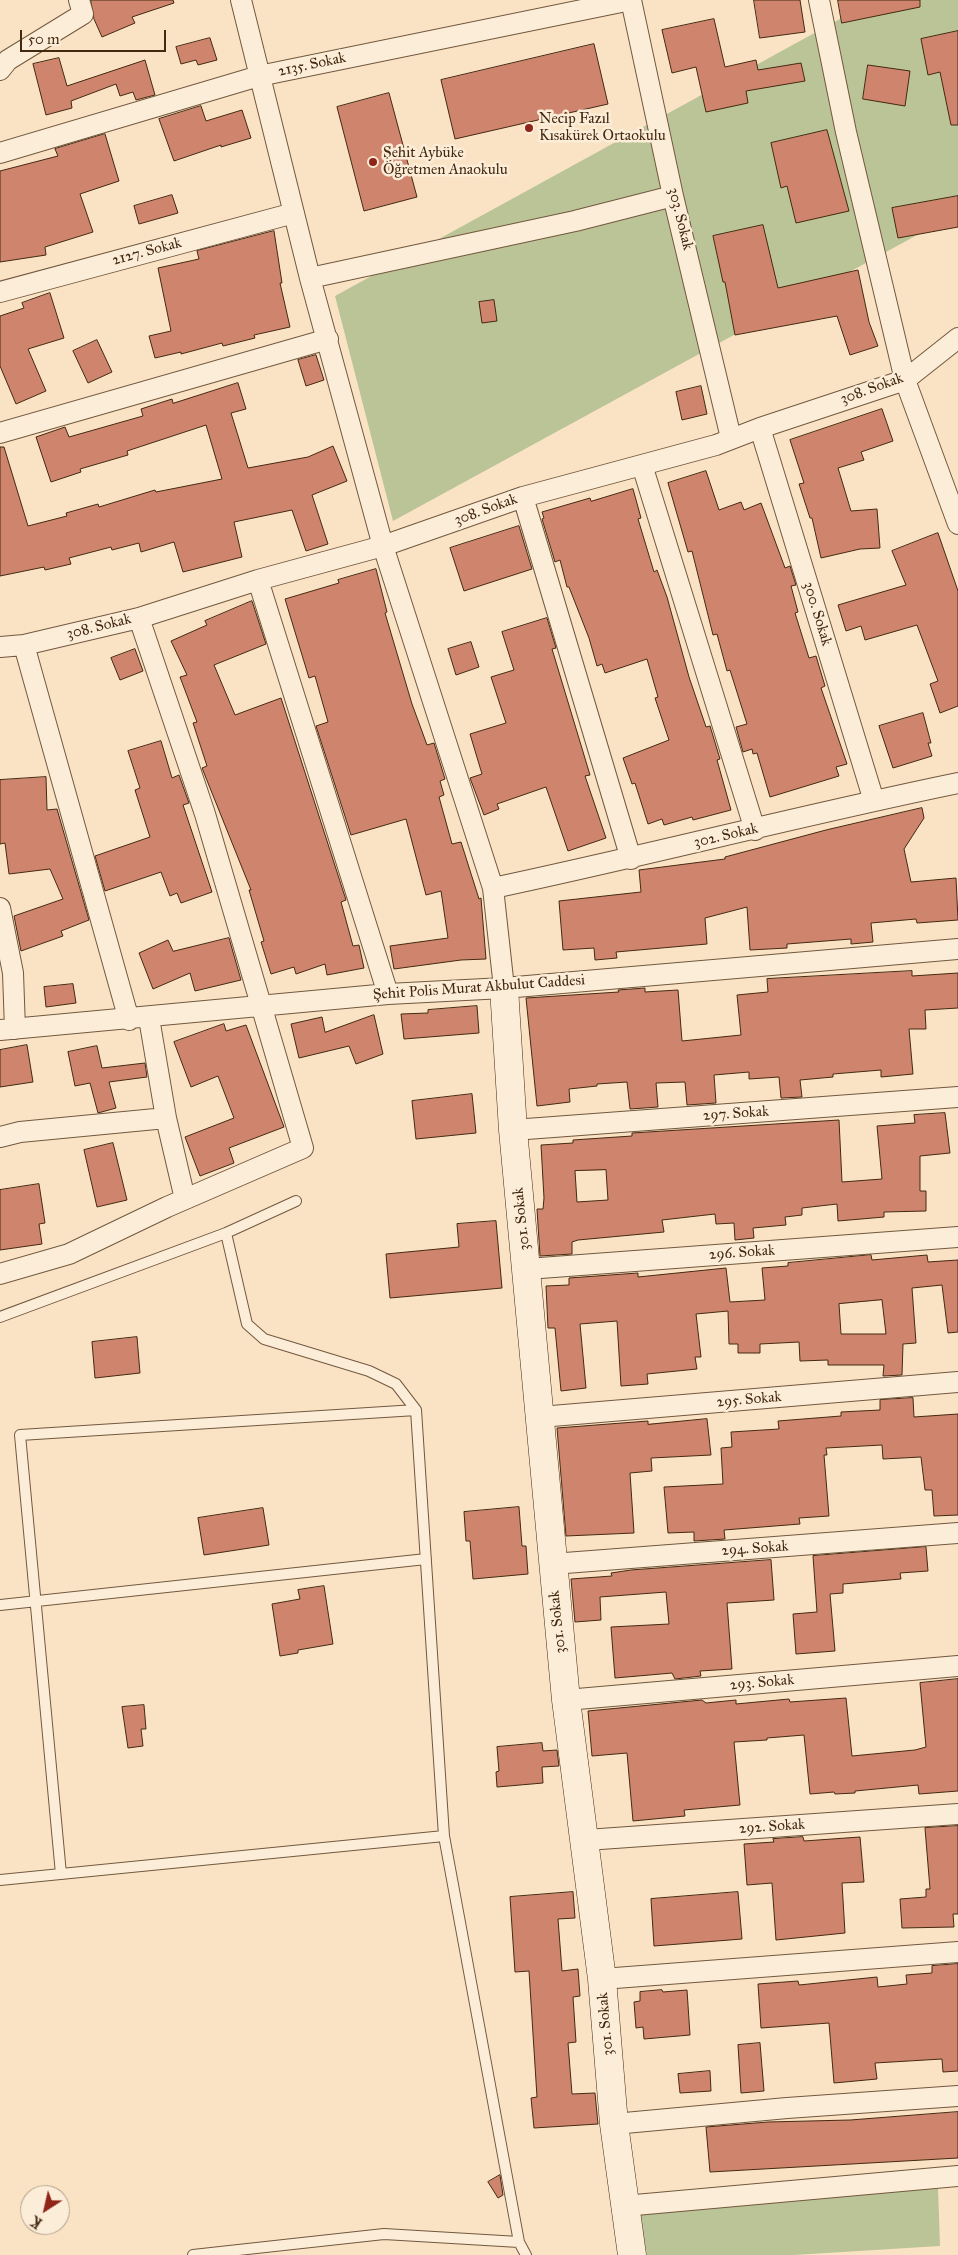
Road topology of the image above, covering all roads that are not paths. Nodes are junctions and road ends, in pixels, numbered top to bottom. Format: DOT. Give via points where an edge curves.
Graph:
graph roads {
  1 [pos="79,0"];
  2 [pos="240,0"];
  3 [pos="631,0"];
  4 [pos="819,0"];
  5 [pos="0,70"];
  6 [pos="259,76"];
  7 [pos="0,153"];
  8 [pos="673,196"];
  9 [pos="294,212"];
  10 [pos="310,278"];
  11 [pos="0,292"];
  12 [pos="958,338"];
  13 [pos="328,339"];
  14 [pos="905,380"];
  15 [pos="760,428"];
  16 [pos="0,433"];
  17 [pos="731,438"];
  18 [pos="642,465"];
  19 [pos="523,497"];
  20 [pos="958,524"];
  21 [pos="383,546"];
  22 [pos="258,580"];
  23 [pos="139,618"];
  24 [pos="24,646"];
  25 [pos="0,648"];
  26 [pos="958,783"];
  27 [pos="874,801"];
  28 [pos="755,830"];
  29 [pos="632,859"];
  30 [pos="493,888"];
  31 [pos="0,908"];
  32 [pos="958,949"];
  33 [pos="504,988"];
  34 [pos="388,994"];
  35 [pos="261,1007"];
  36 [pos="139,1019"];
  37 [pos="8,1030"];
  38 [pos="958,1098"];
  39 [pos="166,1118"];
  40 [pos="513,1130"];
  41 [pos="0,1137"];
  42 [pos="185,1200"];
  43 [pos="296,1201"];
  44 [pos="226,1233"];
  45 [pos="958,1237"];
  46 [pos="527,1269"];
  47 [pos="0,1274"];
  48 [pos="0,1317"];
  49 [pos="958,1382"];
  50 [pos="416,1410"];
  51 [pos="540,1417"];
  52 [pos="958,1534"];
  53 [pos="426,1559"];
  54 [pos="552,1564"];
  55 [pos="35,1603"];
  56 [pos="0,1605"];
  57 [pos="958,1666"];
  58 [pos="566,1700"];
  59 [pos="958,1814"];
  60 [pos="444,1836"];
  61 [pos="586,1840"];
  62 [pos="60,1874"];
  63 [pos="0,1880"];
  64 [pos="958,1952"];
  65 [pos="602,1979"];
  66 [pos="958,2096"];
  67 [pos="614,2124"];
  68 [pos="958,2176"];
  69 [pos="624,2206"];
  70 [pos="519,2242"];
  71 [pos="193,2255"];
  72 [pos="526,2255"];
  73 [pos="632,2255"];
  1 -- 5 [label="street" via="83,14 8,60"];
  2 -- 6 [label="street"];
  3 -- 6 [label="street, 2135. Sokak"];
  3 -- 8 [label="street, 303. Sokak"];
  4 -- 14 [label="street" via="846,132"];
  6 -- 7 [label="street, 2135. Sokak"];
  6 -- 9 [label="street"];
  8 -- 10 [label="street" via="575,221"];
  8 -- 17 [label="street, 303. Sokak"];
  9 -- 10 [label="street"];
  9 -- 11 [label="street, 2127. Sokak"];
  10 -- 13 [label="street"];
  12 -- 14 [label="street, 308. Sokak"];
  13 -- 16 [label="street"];
  13 -- 21 [label="street"];
  14 -- 15 [label="street, 308. Sokak"];
  14 -- 20 [label="street"];
  15 -- 17 [label="street, 308. Sokak"];
  15 -- 27 [label="street, 300. Sokak"];
  17 -- 18 [label="street, 308. Sokak"];
  18 -- 19 [label="street, 308. Sokak"];
  18 -- 28 [label="street"];
  19 -- 21 [label="street, 308. Sokak"];
  19 -- 29 [label="street"];
  21 -- 22 [label="street, 308. Sokak"];
  21 -- 30 [label="street"];
  22 -- 23 [label="street, 308. Sokak"];
  22 -- 34 [label="street"];
  23 -- 24 [label="street, 308. Sokak"];
  23 -- 35 [label="street" via="205,814"];
  24 -- 25 [label="street, 308. Sokak"];
  24 -- 36 [label="street"];
  26 -- 27 [label="street, 302. Sokak"];
  27 -- 28 [label="street, 302. Sokak"];
  28 -- 29 [label="street, 302. Sokak"];
  29 -- 30 [label="street, 302. Sokak"];
  30 -- 33 [label="street"];
  31 -- 37 [label="street" via="13,973"];
  32 -- 33 [label="street, Şehit Polis Murat Akbulut Caddesi"];
  33 -- 34 [label="street, Şehit Polis Murat Akbulut Caddesi"];
  33 -- 40 [label="street, 301. Sokak"];
  34 -- 35 [label="street, Şehit Polis Murat Akbulut Caddesi"];
  35 -- 36 [label="street, Şehit Polis Murat Akbulut Caddesi"];
  35 -- 42 [label="street" via="303,1148"];
  36 -- 37 [label="street, Şehit Polis Murat Akbulut Caddesi"];
  36 -- 39 [label="street"];
  38 -- 40 [label="street, 297. Sokak"];
  39 -- 41 [label="street" via="20,1132"];
  39 -- 42 [label="street"];
  40 -- 46 [label="street, 301. Sokak"];
  42 -- 47 [label="street" via="68,1254"];
  43 -- 44 [label="lane"];
  44 -- 48 [label="lane"];
  44 -- 50 [label="lane" via="247,1324 264,1339 370,1371 396,1384"];
  45 -- 46 [label="street, 296. Sokak"];
  46 -- 51 [label="street, 301. Sokak"];
  49 -- 51 [label="street, 295. Sokak"];
  50 -- 53 [label="lane"];
  50 -- 55 [label="lane" via="20,1435"];
  51 -- 54 [label="street, 301. Sokak"];
  52 -- 54 [label="street, 294. Sokak"];
  53 -- 55 [label="lane"];
  53 -- 60 [label="lane"];
  54 -- 58 [label="street, 301. Sokak"];
  55 -- 56 [label="lane"];
  55 -- 62 [label="lane"];
  57 -- 58 [label="street, 293. Sokak"];
  58 -- 61 [label="street, 301. Sokak"];
  59 -- 61 [label="street, 292. Sokak"];
  60 -- 62 [label="lane"];
  60 -- 70 [label="lane"];
  61 -- 65 [label="street, 301. Sokak"];
  62 -- 63 [label="lane"];
  64 -- 65 [label="street"];
  65 -- 67 [label="street, 301. Sokak"];
  66 -- 67 [label="street"];
  67 -- 69 [label="street, 301. Sokak"];
  68 -- 69 [label="street"];
  69 -- 73 [label="street, 301. Sokak"];
  70 -- 71 [label="lane" via="384,2234"];
  70 -- 72 [label="lane"];
}
